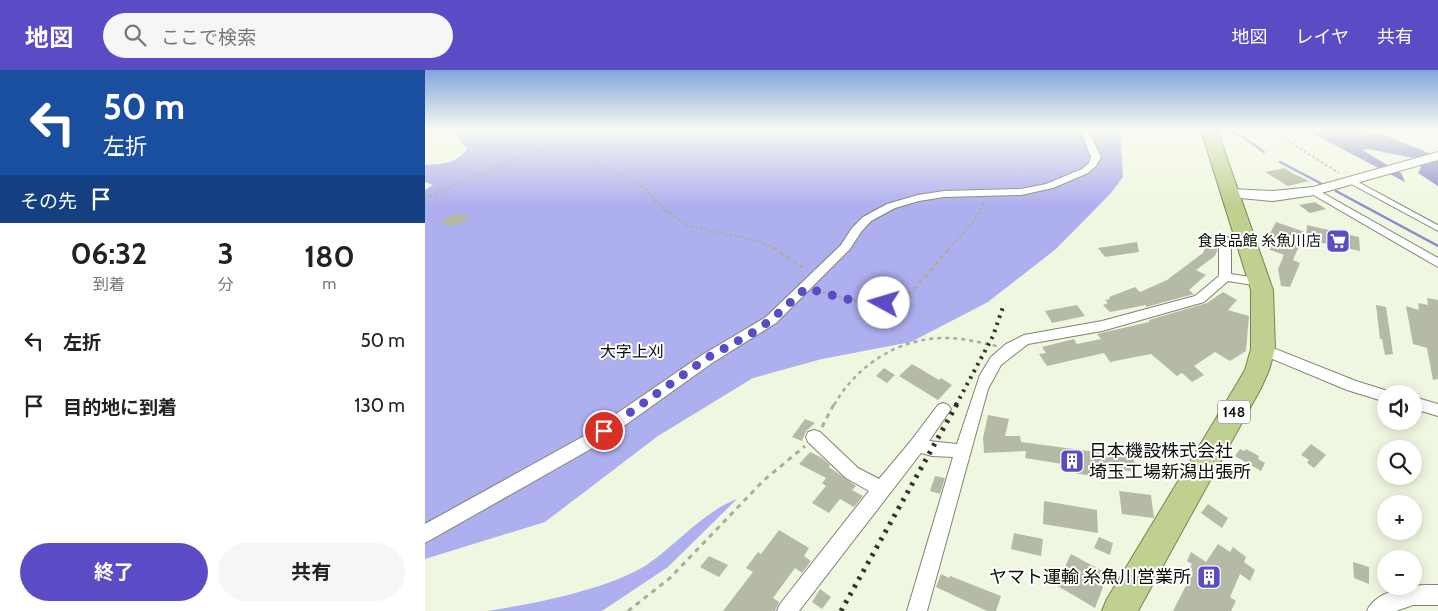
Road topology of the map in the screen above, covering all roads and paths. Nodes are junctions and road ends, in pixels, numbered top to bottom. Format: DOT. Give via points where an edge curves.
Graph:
graph roads {
  1 [pos="531,155"];
  2 [pos="584,155"];
  3 [pos="1095,155"];
  4 [pos="1217,155"];
  5 [pos="1311,155"];
  6 [pos="1438,156"];
  7 [pos="1352,180"];
  8 [pos="1314,192"];
  9 [pos="989,193"];
  10 [pos="1230,193"];
  11 [pos="425,198"];
  12 [pos="1438,228"];
  13 [pos="1225,239"];
  14 [pos="1438,264"];
  15 [pos="1225,277"];
  16 [pos="811,282"];
  17 [pos="1259,282"];
  18 [pos="1263,348"];
  19 [pos="1377,393"];
  20 [pos="1422,405"];
  21 [pos="943,409"];
  22 [pos="1438,410"];
  23 [pos="815,437"];
  24 [pos="918,445"];
  25 [pos="963,451"];
  26 [pos="881,489"];
  27 [pos="425,534"];
  28 [pos="1438,595"];
  29 [pos="787,611"];
  30 [pos="917,611"];
  31 [pos="1119,611"];
  32 [pos="1377,611"];
  1 -- 11 [label="path"];
  2 -- 16 [label="path" via="589,162 618,173 645,190 662,208 688,226 759,241 775,249"];
  3 -- 9 [label="street" via="1093,164 1085,171 1049,186 1021,192"];
  4 -- 10 [label="highway, 148"];
  5 -- 7 [label="path"];
  6 -- 7 [label="main road"];
  7 -- 8 [label="main road"];
  7 -- 12 [label="lane"];
  8 -- 10 [label="main road" via="1273,196"];
  8 -- 14 [label="street"];
  9 -- 16 [label="street" via="918,198 867,218 855,230 846,247"];
  9 -- 16 [label="path" via="974,221 908,294 884,303 846,299"];
  10 -- 17 [label="highway, 148"];
  13 -- 15 [label="street"];
  15 -- 17 [label="street"];
  15 -- 25 [label="street" via="1199,299 1102,326 1025,340 1011,348 996,361 987,375"];
  16 -- 27 [label="street" via="771,320 707,358 590,440"];
  17 -- 18 [label="highway, 148" via="1262,290"];
  18 -- 19 [label="street"];
  18 -- 31 [label="highway, 148" via="1249,388"];
  20 -- 22 [label="street"];
  21 -- 24 [label="street"];
  23 -- 26 [label="street" via="852,473"];
  24 -- 25 [label="street"];
  24 -- 26 [label="street"];
  25 -- 30 [label="street"];
  26 -- 29 [label="street"];
  28 -- 32 [label="street" via="1421,594 1395,599"];
}
